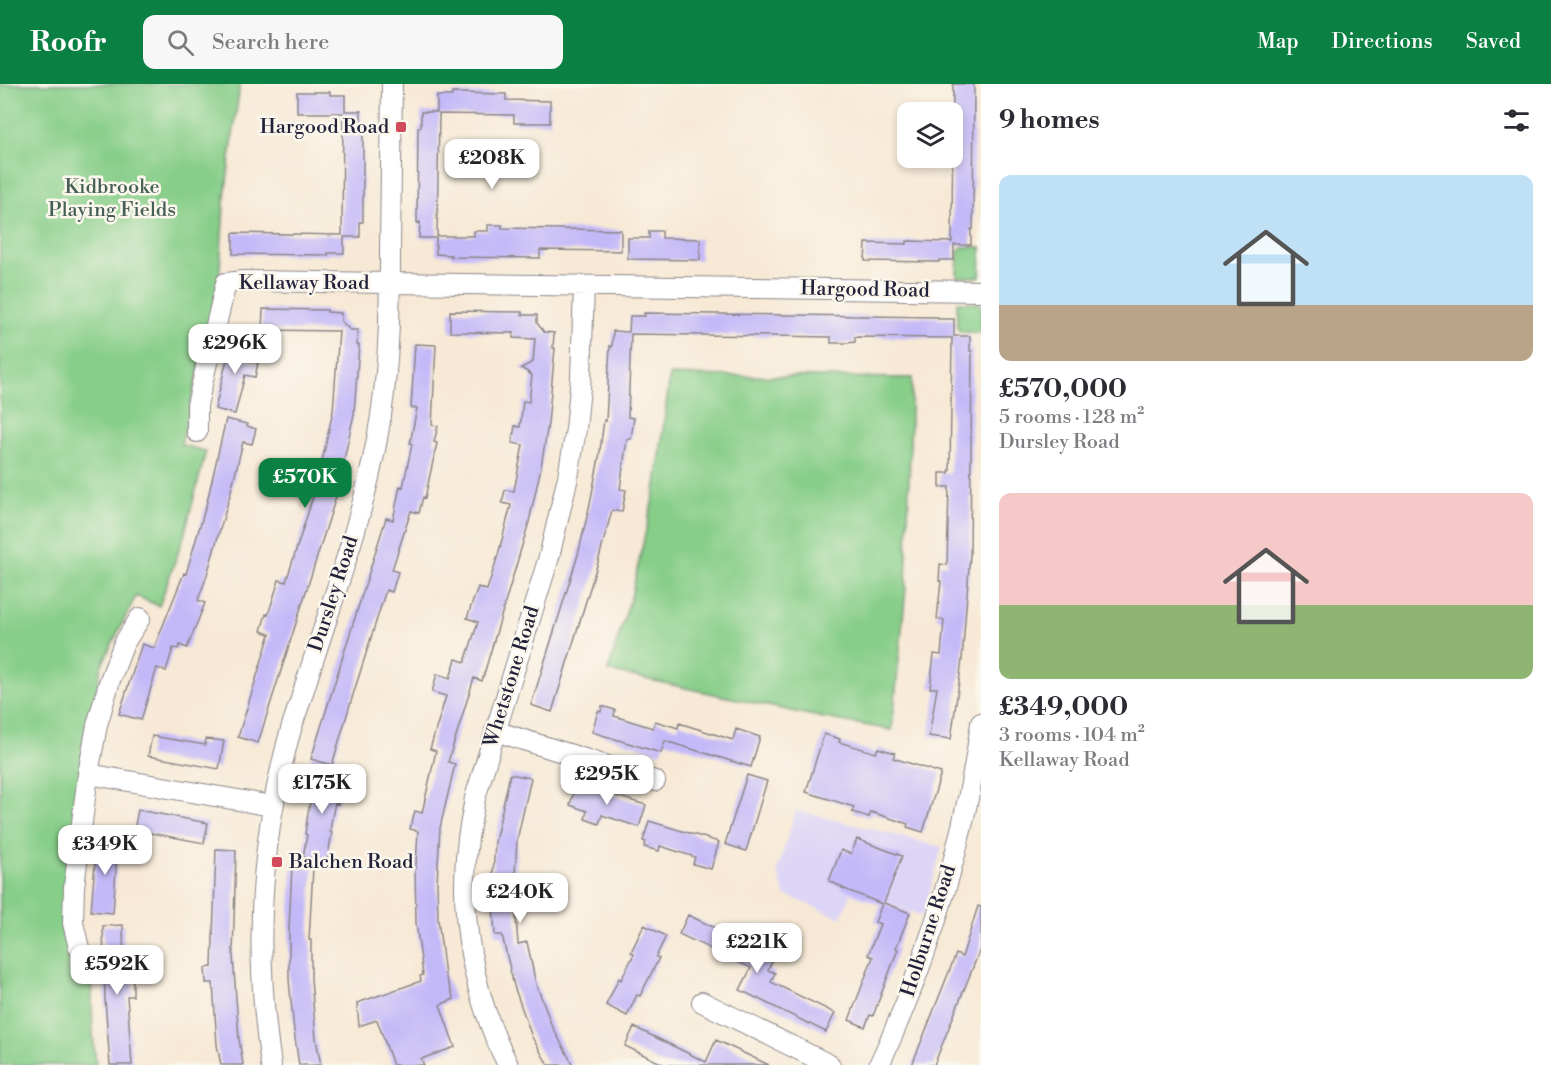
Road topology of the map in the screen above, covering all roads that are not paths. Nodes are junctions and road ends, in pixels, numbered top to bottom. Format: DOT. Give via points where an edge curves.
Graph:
graph roads {
  1 [pos="392,84"];
  2 [pos="390,284"];
  3 [pos="584,286"];
  4 [pos="981,291"];
  5 [pos="197,432"];
  6 [pos="140,618"];
  7 [pos="981,723"];
  8 [pos="495,731"];
  9 [pos="88,774"];
  10 [pos="655,781"];
  11 [pos="272,806"];
  12 [pos="79,948"];
  13 [pos="702,1002"];
  14 [pos="271,1065"];
  15 [pos="508,1065"];
  16 [pos="830,1065"];
  17 [pos="879,1065"];
  1 -- 2 [label="street, Dursley Road"];
  2 -- 3 [label="street, Hargood Road"];
  2 -- 5 [label="street, Kellaway Road" via="226,283 197,405"];
  2 -- 11 [label="street, Dursley Road" via="386,382 367,491 285,750"];
  3 -- 4 [label="street, Hargood Road"];
  3 -- 8 [label="street, Whetstone Road" via="581,377 568,477 549,557"];
  6 -- 9 [label="street" via="124,643 110,680"];
  7 -- 17 [label="street, Holburne Road" via="946,884 926,951"];
  8 -- 10 [label="street"];
  8 -- 15 [label="street, Whetstone Road" via="475,798 468,839 465,915 481,997"];
  9 -- 11 [label="street"];
  9 -- 12 [label="street" via="74,887 73,923"];
  11 -- 14 [label="street, Dursley Road" via="262,914 262,970"];
  13 -- 16 [label="street"];
}
